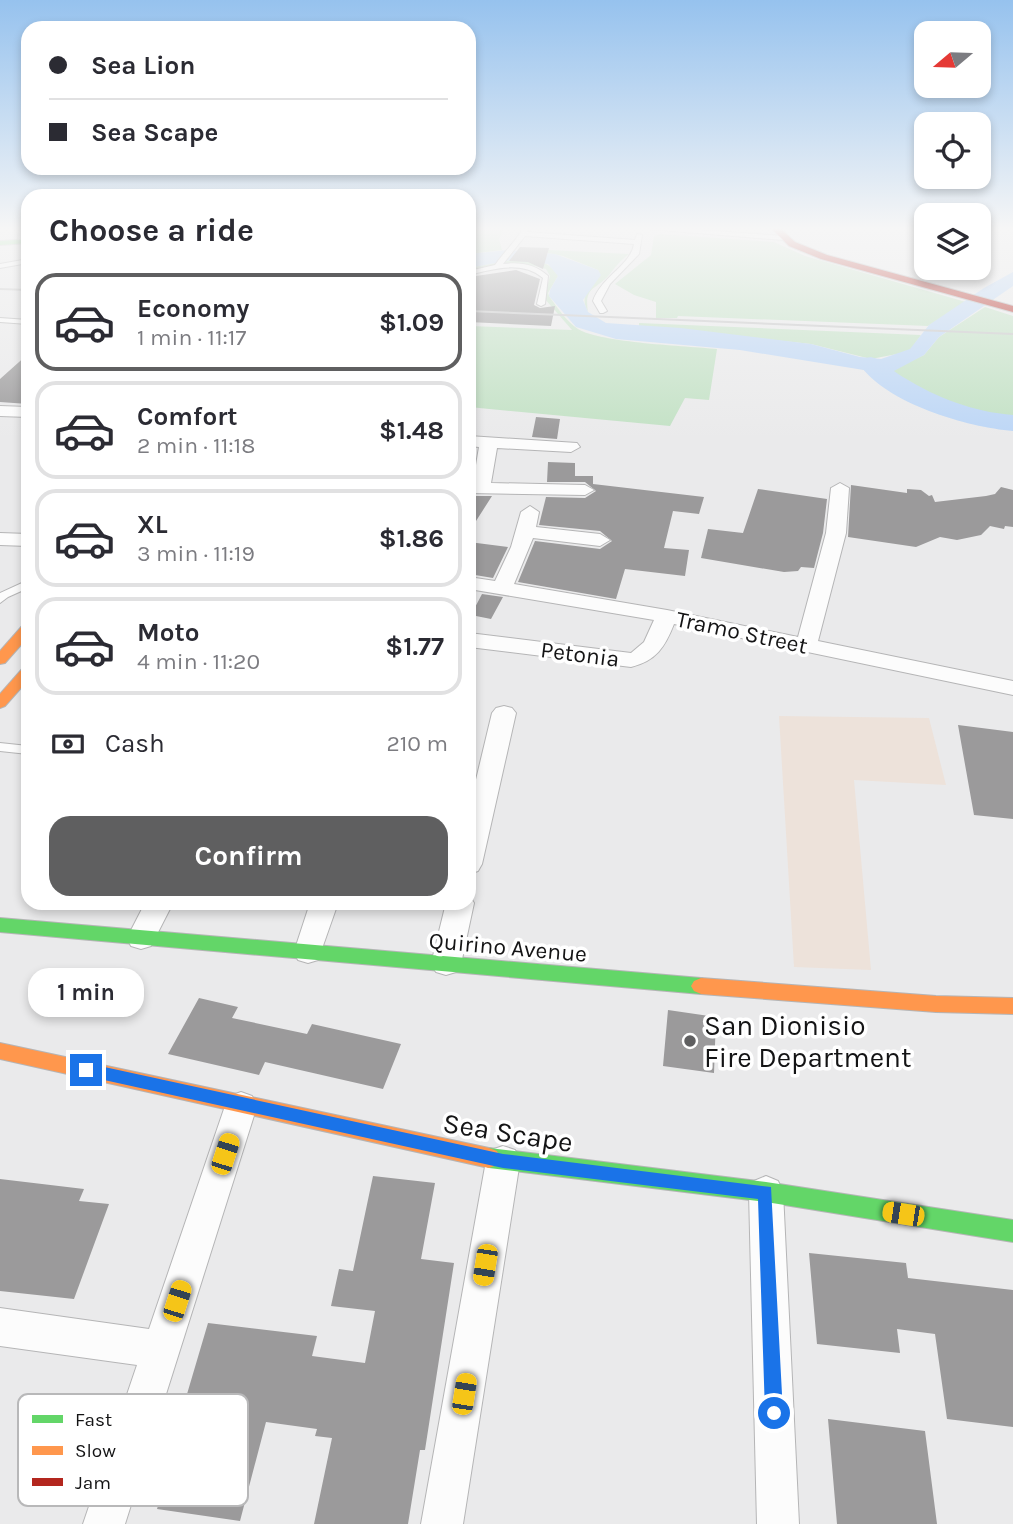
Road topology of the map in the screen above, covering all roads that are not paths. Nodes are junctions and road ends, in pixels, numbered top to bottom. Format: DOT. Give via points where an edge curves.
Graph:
graph roads {
  1 [pos="542,298"];
  2 [pos="597,298"];
  3 [pos="989,298"];
  4 [pos="1006,303"];
  5 [pos="541,304"];
  6 [pos="603,311"];
  7 [pos="0,320"];
  8 [pos="21,322"];
  9 [pos="0,411"];
  10 [pos="21,412"];
  11 [pos="476,441"];
  12 [pos="489,442"];
  13 [pos="571,447"];
  14 [pos="476,484"];
  15 [pos="476,487"];
  16 [pos="840,488"];
  17 [pos="585,490"];
  18 [pos="0,539"];
  19 [pos="21,540"];
  20 [pos="600,540"];
  21 [pos="476,584"];
  22 [pos="21,587"];
  23 [pos="502,588"];
  24 [pos="0,600"];
  25 [pos="667,616"];
  26 [pos="21,636"];
  27 [pos="476,641"];
  28 [pos="806,646"];
  29 [pos="0,660"];
  30 [pos="21,679"];
  31 [pos="1013,688"];
  32 [pos="0,703"];
  33 [pos="504,713"];
  34 [pos="0,747"];
  35 [pos="21,749"];
  36 [pos="476,834"];
  37 [pos="155,910"];
  38 [pos="322,910"];
  39 [pos="458,910"];
  40 [pos="0,925"];
  41 [pos="141,938"];
  42 [pos="308,952"];
  43 [pos="446,964"];
  44 [pos="1013,1006"];
  45 [pos="3,1057"];
  46 [pos="241,1105"];
  47 [pos="503,1161"];
  48 [pos="766,1192"];
  49 [pos="1013,1231"];
  50 [pos="0,1327"];
  51 [pos="161,1350"];
  52 [pos="147,1394"];
  53 [pos="110,1506"];
  54 [pos="104,1524"];
  55 [pos="442,1524"];
  56 [pos="778,1524"];
  1 -- 5 [label="lane"];
  2 -- 6 [label="lane"];
  3 -- 4 [label="main road"];
  7 -- 8 [label="lane"];
  9 -- 10 [label="street"];
  11 -- 12 [label="street"];
  12 -- 13 [label="street"];
  12 -- 14 [label="street"];
  15 -- 17 [label="street"];
  16 -- 28 [label="street" via="836,533"];
  18 -- 19 [label="street"];
  20 -- 23 [label="street" via="527,522"];
  21 -- 23 [label="street, Tramo Street"];
  22 -- 24 [label="lane"];
  23 -- 25 [label="street, Tramo Street"];
  25 -- 27 [label="street, Petonia" via="651,649 640,659"];
  25 -- 28 [label="street, Tramo Street"];
  26 -- 29 [label="main road"];
  28 -- 31 [label="street, Tramo Street"];
  30 -- 32 [label="main road"];
  33 -- 36 [label="street"];
  34 -- 35 [label="lane"];
  37 -- 41 [label="street"];
  38 -- 42 [label="street"];
  39 -- 43 [label="street"];
  40 -- 41 [label="main road, Quirino Avenue"];
  41 -- 42 [label="main road, Quirino Avenue"];
  42 -- 43 [label="main road, Quirino Avenue"];
  43 -- 44 [label="main road, Quirino Avenue"];
  45 -- 46 [label="main road, Sea Scape"];
  46 -- 47 [label="main road, Sea Scape"];
  46 -- 51 [label="street"];
  47 -- 48 [label="main road, Sea Scape"];
  47 -- 55 [label="street"];
  48 -- 49 [label="main road, Sea Scape"];
  48 -- 56 [label="street"];
  50 -- 51 [label="street"];
  51 -- 52 [label="street"];
  53 -- 54 [label="street"];
}
